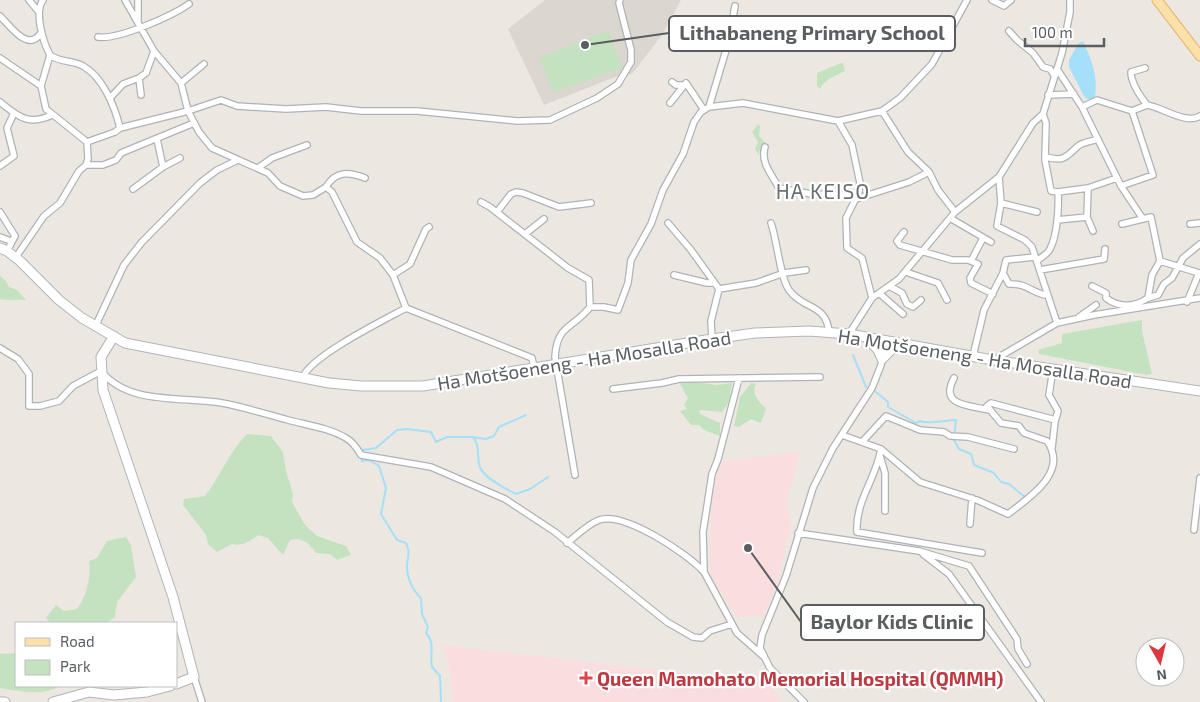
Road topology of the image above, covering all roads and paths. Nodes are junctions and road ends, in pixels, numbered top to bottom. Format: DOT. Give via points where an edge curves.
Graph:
graph roads {
  1 [pos="29,0"];
  2 [pos="43,0"];
  3 [pos="125,0"];
  4 [pos="138,0"];
  5 [pos="620,0"];
  6 [pos="967,0"];
  7 [pos="992,0"];
  8 [pos="1011,0"];
  9 [pos="1070,0"];
  10 [pos="1156,0"];
  11 [pos="189,4"];
  12 [pos="735,6"];
  13 [pos="38,12"];
  14 [pos="0,16"];
  15 [pos="139,23"];
  16 [pos="1009,30"];
  17 [pos="40,34"];
  18 [pos="98,37"];
  19 [pos="154,50"];
  20 [pos="50,55"];
  21 [pos="1200,56"];
  22 [pos="0,58"];
  23 [pos="204,64"];
  24 [pos="1145,68"];
  25 [pos="1055,72"];
  26 [pos="139,78"];
  27 [pos="672,82"];
  28 [pos="181,83"];
  29 [pos="683,85"];
  30 [pos="41,86"];
  31 [pos="1074,94"];
  32 [pos="141,95"];
  33 [pos="1048,95"];
  34 [pos="111,98"];
  35 [pos="0,102"];
  36 [pos="670,103"];
  37 [pos="1147,105"];
  38 [pos="1082,107"];
  39 [pos="706,108"];
  40 [pos="188,111"];
  41 [pos="882,111"];
  42 [pos="1132,111"];
  43 [pos="14,113"];
  44 [pos="1043,114"];
  45 [pos="52,115"];
  46 [pos="1200,116"];
  47 [pos="838,121"];
  48 [pos="194,123"];
  49 [pos="120,128"];
  50 [pos="157,139"];
  51 [pos="1098,139"];
  52 [pos="88,142"];
  53 [pos="308,145"];
  54 [pos="765,147"];
  55 [pos="1046,157"];
  56 [pos="180,158"];
  57 [pos="238,160"];
  58 [pos="86,165"];
  59 [pos="0,166"];
  60 [pos="162,168"];
  61 [pos="258,168"];
  62 [pos="929,172"];
  63 [pos="999,177"];
  64 [pos="365,178"];
  65 [pos="1118,178"];
  66 [pos="1121,186"];
  67 [pos="326,187"];
  68 [pos="1088,188"];
  69 [pos="133,190"];
  70 [pos="1058,192"];
  71 [pos="856,199"];
  72 [pos="481,202"];
  73 [pos="591,203"];
  74 [pos="1001,203"];
  75 [pos="0,212"];
  76 [pos="497,212"];
  77 [pos="955,212"];
  78 [pos="1037,212"];
  79 [pos="1087,217"];
  80 [pos="950,218"];
  81 [pos="544,219"];
  82 [pos="1143,219"];
  83 [pos="1057,220"];
  84 [pos="668,223"];
  85 [pos="771,223"];
  86 [pos="1200,223"];
  87 [pos="1122,224"];
  88 [pos="1190,224"];
  89 [pos="429,227"];
  90 [pos="1093,231"];
  91 [pos="904,232"];
  92 [pos="525,234"];
  93 [pos="0,236"];
  94 [pos="983,238"];
  95 [pos="11,241"];
  96 [pos="991,242"];
  97 [pos="1200,244"];
  98 [pos="4,249"];
  99 [pos="1105,249"];
  100 [pos="922,251"];
  101 [pos="16,257"];
  102 [pos="1036,258"];
  103 [pos="971,261"];
  104 [pos="1160,262"];
  105 [pos="1178,268"];
  106 [pos="806,270"];
  107 [pos="1040,270"];
  108 [pos="784,272"];
  109 [pos="906,272"];
  110 [pos="1004,273"];
  111 [pos="1200,273"];
  112 [pos="393,275"];
  113 [pos="674,275"];
  114 [pos="713,282"];
  115 [pos="1092,286"];
  116 [pos="891,287"];
  117 [pos="719,289"];
  118 [pos="879,294"];
  119 [pos="993,294"];
  120 [pos="1046,295"];
  121 [pos="872,298"];
  122 [pos="1148,298"];
  123 [pos="1200,298"];
  124 [pos="922,300"];
  125 [pos="947,300"];
  126 [pos="1187,302"];
  127 [pos="1096,305"];
  128 [pos="590,307"];
  129 [pos="406,308"];
  130 [pos="903,314"];
  131 [pos="1076,319"];
  132 [pos="1057,323"];
  133 [pos="95,327"];
  134 [pos="829,333"];
  135 [pos="849,334"];
  136 [pos="114,336"];
  137 [pos="867,338"];
  138 [pos="712,339"];
  139 [pos="886,342"];
  140 [pos="905,345"];
  141 [pos="0,348"];
  142 [pos="973,356"];
  143 [pos="882,359"];
  144 [pos="993,360"];
  145 [pos="556,363"];
  146 [pos="534,367"];
  147 [pos="1053,369"];
  148 [pos="101,370"];
  149 [pos="820,377"];
  150 [pos="303,378"];
  151 [pos="739,378"];
  152 [pos="954,378"];
  153 [pos="613,389"];
  154 [pos="1200,391"];
  155 [pos="989,410"];
  156 [pos="1055,421"];
  157 [pos="842,435"];
  158 [pos="862,442"];
  159 [pos="1052,448"];
  160 [pos="1014,449"];
  161 [pos="881,452"];
  162 [pos="575,475"];
  163 [pos="1200,478"];
  164 [pos="972,498"];
  165 [pos="885,511"];
  166 [pos="970,524"];
  167 [pos="1194,530"];
  168 [pos="798,533"];
  169 [pos="567,543"];
  170 [pos="919,551"];
  171 [pos="982,554"];
  172 [pos="704,572"];
  173 [pos="732,624"];
  174 [pos="763,656"];
  175 [pos="1027,664"];
  176 [pos="194,676"];
  177 [pos="178,683"];
  178 [pos="166,687"];
  179 [pos="795,691"];
  180 [pos="0,702"];
  181 [pos="5,702"];
  182 [pos="53,702"];
  183 [pos="202,702"];
  184 [pos="800,702"];
  185 [pos="804,702"];
  186 [pos="1041,702"];
  1 -- 13 [label="street"];
  2 -- 13 [label="street"];
  3 -- 15 [label="street"];
  4 -- 15 [label="street"];
  5 -- 40 [label="street" via="631,62 618,84 597,98 550,120 518,121 417,110 286,109 237,106 221,100"];
  6 -- 41 [label="street" via="932,64 900,98"];
  7 -- 8 [label="street" via="1004,6"];
  9 -- 25 [label="street" via="1065,37"];
  10 -- 21 [label="main road"];
  11 -- 15 [label="street" via="173,15"];
  12 -- 39 [label="street" via="729,40"];
  13 -- 17 [label="street" via="42,22"];
  14 -- 17 [label="street" via="22,38 31,42"];
  15 -- 18 [label="street"];
  15 -- 19 [label="street"];
  16 -- 25 [label="street" via="1043,67"];
  17 -- 20 [label="street"];
  19 -- 26 [label="street" via="146,73"];
  19 -- 28 [label="street"];
  20 -- 30 [label="street"];
  20 -- 34 [label="street" via="82,65"];
  22 -- 30 [label="street"];
  23 -- 28 [label="street"];
  24 -- 37 [label="street" via="1131,72 1131,76"];
  25 -- 31 [label="street"];
  25 -- 33 [label="street"];
  26 -- 32 [label="street"];
  26 -- 34 [label="street" via="122,84"];
  27 -- 29 [label="street"];
  28 -- 40 [label="street"];
  29 -- 36 [label="street"];
  29 -- 39 [label="street" via="689,85"];
  30 -- 45 [label="street" via="46,109"];
  31 -- 33 [label="street"];
  31 -- 38 [label="street"];
  33 -- 44 [label="street"];
  34 -- 49 [label="street"];
  35 -- 43 [label="street"];
  37 -- 42 [label="street"];
  37 -- 46 [label="street" via="1186,118"];
  38 -- 42 [label="street" via="1096,100"];
  38 -- 51 [label="street"];
  39 -- 47 [label="street" via="743,103"];
  39 -- 128 [label="street" via="694,122 683,154 631,260 628,282 618,310"];
  40 -- 48 [label="street"];
  40 -- 49 [label="street"];
  41 -- 47 [label="street"];
  41 -- 62 [label="street" via="908,152"];
  42 -- 66 [label="street" via="1153,175"];
  43 -- 45 [label="street" via="28,121"];
  43 -- 59 [label="street" via="7,128 14,156"];
  44 -- 55 [label="street"];
  44 -- 63 [label="street" via="1033,123"];
  45 -- 52 [label="street"];
  47 -- 71 [label="street" via="852,145 860,183"];
  48 -- 50 [label="street"];
  48 -- 57 [label="street" via="212,148"];
  49 -- 52 [label="street"];
  50 -- 58 [label="street" via="121,153 116,160"];
  50 -- 60 [label="street"];
  51 -- 55 [label="street" via="1082,144 1062,159"];
  51 -- 65 [label="street"];
  52 -- 58 [label="street"];
  53 -- 61 [label="street" via="272,158"];
  54 -- 71 [label="street" via="764,161 779,188"];
  55 -- 70 [label="street" via="1051,191"];
  56 -- 60 [label="street"];
  57 -- 61 [label="street"];
  57 -- 133 [label="street" via="200,183 142,242 121,272"];
  58 -- 101 [label="street" via="60,203 44,216"];
  60 -- 69 [label="street"];
  61 -- 67 [label="street" via="280,186 303,196 314,195"];
  62 -- 71 [label="street"];
  62 -- 77 [label="street"];
  63 -- 74 [label="street"];
  63 -- 77 [label="street"];
  64 -- 67 [label="street" via="349,172 331,178"];
  65 -- 66 [label="street"];
  65 -- 68 [label="street"];
  66 -- 82 [label="street"];
  67 -- 112 [label="street" via="332,192 357,242 380,258"];
  68 -- 70 [label="street"];
  68 -- 79 [label="street"];
  70 -- 83 [label="street"];
  71 -- 121 [label="street" via="846,218 847,248 862,258"];
  72 -- 76 [label="street"];
  73 -- 76 [label="street" via="559,207 516,192"];
  74 -- 78 [label="street"];
  74 -- 102 [label="street" via="997,226 1025,240"];
  75 -- 95 [label="street" via="15,236"];
  76 -- 92 [label="street"];
  77 -- 80 [label="street"];
  79 -- 83 [label="street"];
  79 -- 90 [label="street"];
  80 -- 94 [label="street"];
  80 -- 100 [label="street"];
  81 -- 92 [label="street"];
  82 -- 87 [label="street"];
  82 -- 104 [label="street" via="1151,217"];
  83 -- 102 [label="street" via="1050,250"];
  84 -- 114 [label="street"];
  85 -- 108 [label="street"];
  86 -- 88 [label="street"];
  89 -- 112 [label="street" via="410,264"];
  91 -- 100 [label="street" via="897,241 900,245"];
  92 -- 128 [label="street" via="568,268 589,280"];
  93 -- 95 [label="street"];
  94 -- 96 [label="street"];
  94 -- 103 [label="street"];
  95 -- 98 [label="street"];
  97 -- 105 [label="street" via="1183,258"];
  98 -- 101 [label="main road, Ha Motšoeneng - Ha Mosalla Road"];
  99 -- 107 [label="street" via="1104,259"];
  100 -- 103 [label="street" via="952,260"];
  100 -- 109 [label="street"];
  101 -- 133 [label="main road, Ha Motšoeneng - Ha Mosalla Road" via="59,300"];
  102 -- 107 [label="street"];
  102 -- 110 [label="street" via="1006,260"];
  103 -- 119 [label="street" via="978,264 970,278 971,283"];
  104 -- 105 [label="street"];
  104 -- 122 [label="street" via="1152,275"];
  105 -- 111 [label="street"];
  105 -- 122 [label="street" via="1158,295"];
  106 -- 108 [label="street"];
  107 -- 120 [label="street"];
  108 -- 117 [label="street" via="756,283"];
  108 -- 134 [label="street" via="788,289 828,320"];
  109 -- 116 [label="street"];
  109 -- 125 [label="street" via="938,283"];
  110 -- 119 [label="street"];
  110 -- 120 [label="street" via="1009,284 1031,287"];
  111 -- 126 [label="street"];
  112 -- 129 [label="street"];
  113 -- 114 [label="street"];
  114 -- 117 [label="street"];
  115 -- 122 [label="street" via="1106,293 1106,298 1112,303 1121,306"];
  116 -- 118 [label="street"];
  116 -- 124 [label="street" via="902,293 907,304 913,307"];
  117 -- 138 [label="street" via="711,321"];
  118 -- 121 [label="street"];
  118 -- 130 [label="street"];
  119 -- 142 [label="street" via="984,310"];
  120 -- 132 [label="street"];
  121 -- 135 [label="street"];
  123 -- 126 [label="street"];
  126 -- 131 [label="street"];
  127 -- 131 [label="street"];
  128 -- 145 [label="street" via="561,332"];
  129 -- 146 [label="street" via="532,358"];
  129 -- 150 [label="street" via="312,365"];
  131 -- 132 [label="street"];
  132 -- 144 [label="street"];
  133 -- 136 [label="main road, Ha Motšoeneng - Ha Mosalla Road"];
  134 -- 135 [label="main road, Ha Motšoeneng - Ha Mosalla Road"];
  134 -- 138 [label="main road, Ha Motšoeneng - Ha Mosalla Road" via="755,333"];
  135 -- 137 [label="main road, Ha Motšoeneng - Ha Mosalla Road"];
  136 -- 148 [label="main road" via="101,357"];
  136 -- 150 [label="main road, Ha Motšoeneng - Ha Mosalla Road" via="125,343"];
  137 -- 139 [label="main road, Ha Motšoeneng - Ha Mosalla Road"];
  137 -- 143 [label="main road"];
  138 -- 145 [label="main road, Ha Motšoeneng - Ha Mosalla Road"];
  139 -- 140 [label="main road, Ha Motšoeneng - Ha Mosalla Road"];
  139 -- 143 [label="street"];
  140 -- 142 [label="main road, Ha Motšoeneng - Ha Mosalla Road"];
  140 -- 143 [label="main road" via="892,349"];
  141 -- 148 [label="street" via="18,359 29,374 29,406 60,401 73,386"];
  142 -- 144 [label="main road, Ha Motšoeneng - Ha Mosalla Road"];
  143 -- 157 [label="street" via="872,388"];
  144 -- 147 [label="main road, Ha Motšoeneng - Ha Mosalla Road"];
  145 -- 146 [label="main road, Ha Motšoeneng - Ha Mosalla Road"];
  145 -- 162 [label="street"];
  146 -- 150 [label="main road, Ha Motšoeneng - Ha Mosalla Road" via="423,386 361,386"];
  147 -- 154 [label="main road, Ha Motšoeneng - Ha Mosalla Road"];
  147 -- 156 [label="street" via="1049,395 1058,411"];
  148 -- 169 [label="street" via="113,383 145,395 221,403 263,413 346,438 361,455 431,467 452,474 506,498"];
  148 -- 176 [label="main road" via="103,390 173,597"];
  149 -- 151 [label="street"];
  151 -- 153 [label="street" via="679,379"];
  151 -- 172 [label="street" via="707,498 703,532"];
  152 -- 155 [label="street" via="949,388 952,399"];
  155 -- 156 [label="street" via="987,406 991,403"];
  155 -- 159 [label="street" via="1001,423 1019,426 1024,433 1047,440"];
  156 -- 159 [label="street"];
  157 -- 158 [label="street"];
  157 -- 168 [label="street" via="813,488"];
  158 -- 160 [label="street" via="886,416 920,430 944,432"];
  158 -- 161 [label="street"];
  159 -- 164 [label="street" via="1051,473 1036,493 1008,514"];
  161 -- 164 [label="street" via="920,482"];
  161 -- 165 [label="street" via="885,474"];
  161 -- 171 [label="street" via="858,507 857,532"];
  163 -- 167 [label="street"];
  164 -- 166 [label="street"];
  168 -- 170 [label="street"];
  168 -- 174 [label="street" via="786,576 762,635 760,648"];
  169 -- 172 [label="street" via="592,523 609,519 658,538 684,553"];
  169 -- 173 [label="street" via="682,632 702,638 710,630"];
  170 -- 175 [label="street" via="969,566 1017,639 1018,649"];
  170 -- 186 [label="street" via="949,574"];
  172 -- 173 [label="street"];
  173 -- 174 [label="street" via="749,647"];
  174 -- 179 [label="street" via="770,668"];
  176 -- 177 [label="main road"];
  176 -- 183 [label="street"];
  178 -- 182 [label="main road" via="147,692 89,692"];
  179 -- 184 [label="street"];
  179 -- 185 [label="street"];
  180 -- 181 [label="main road"];
}
